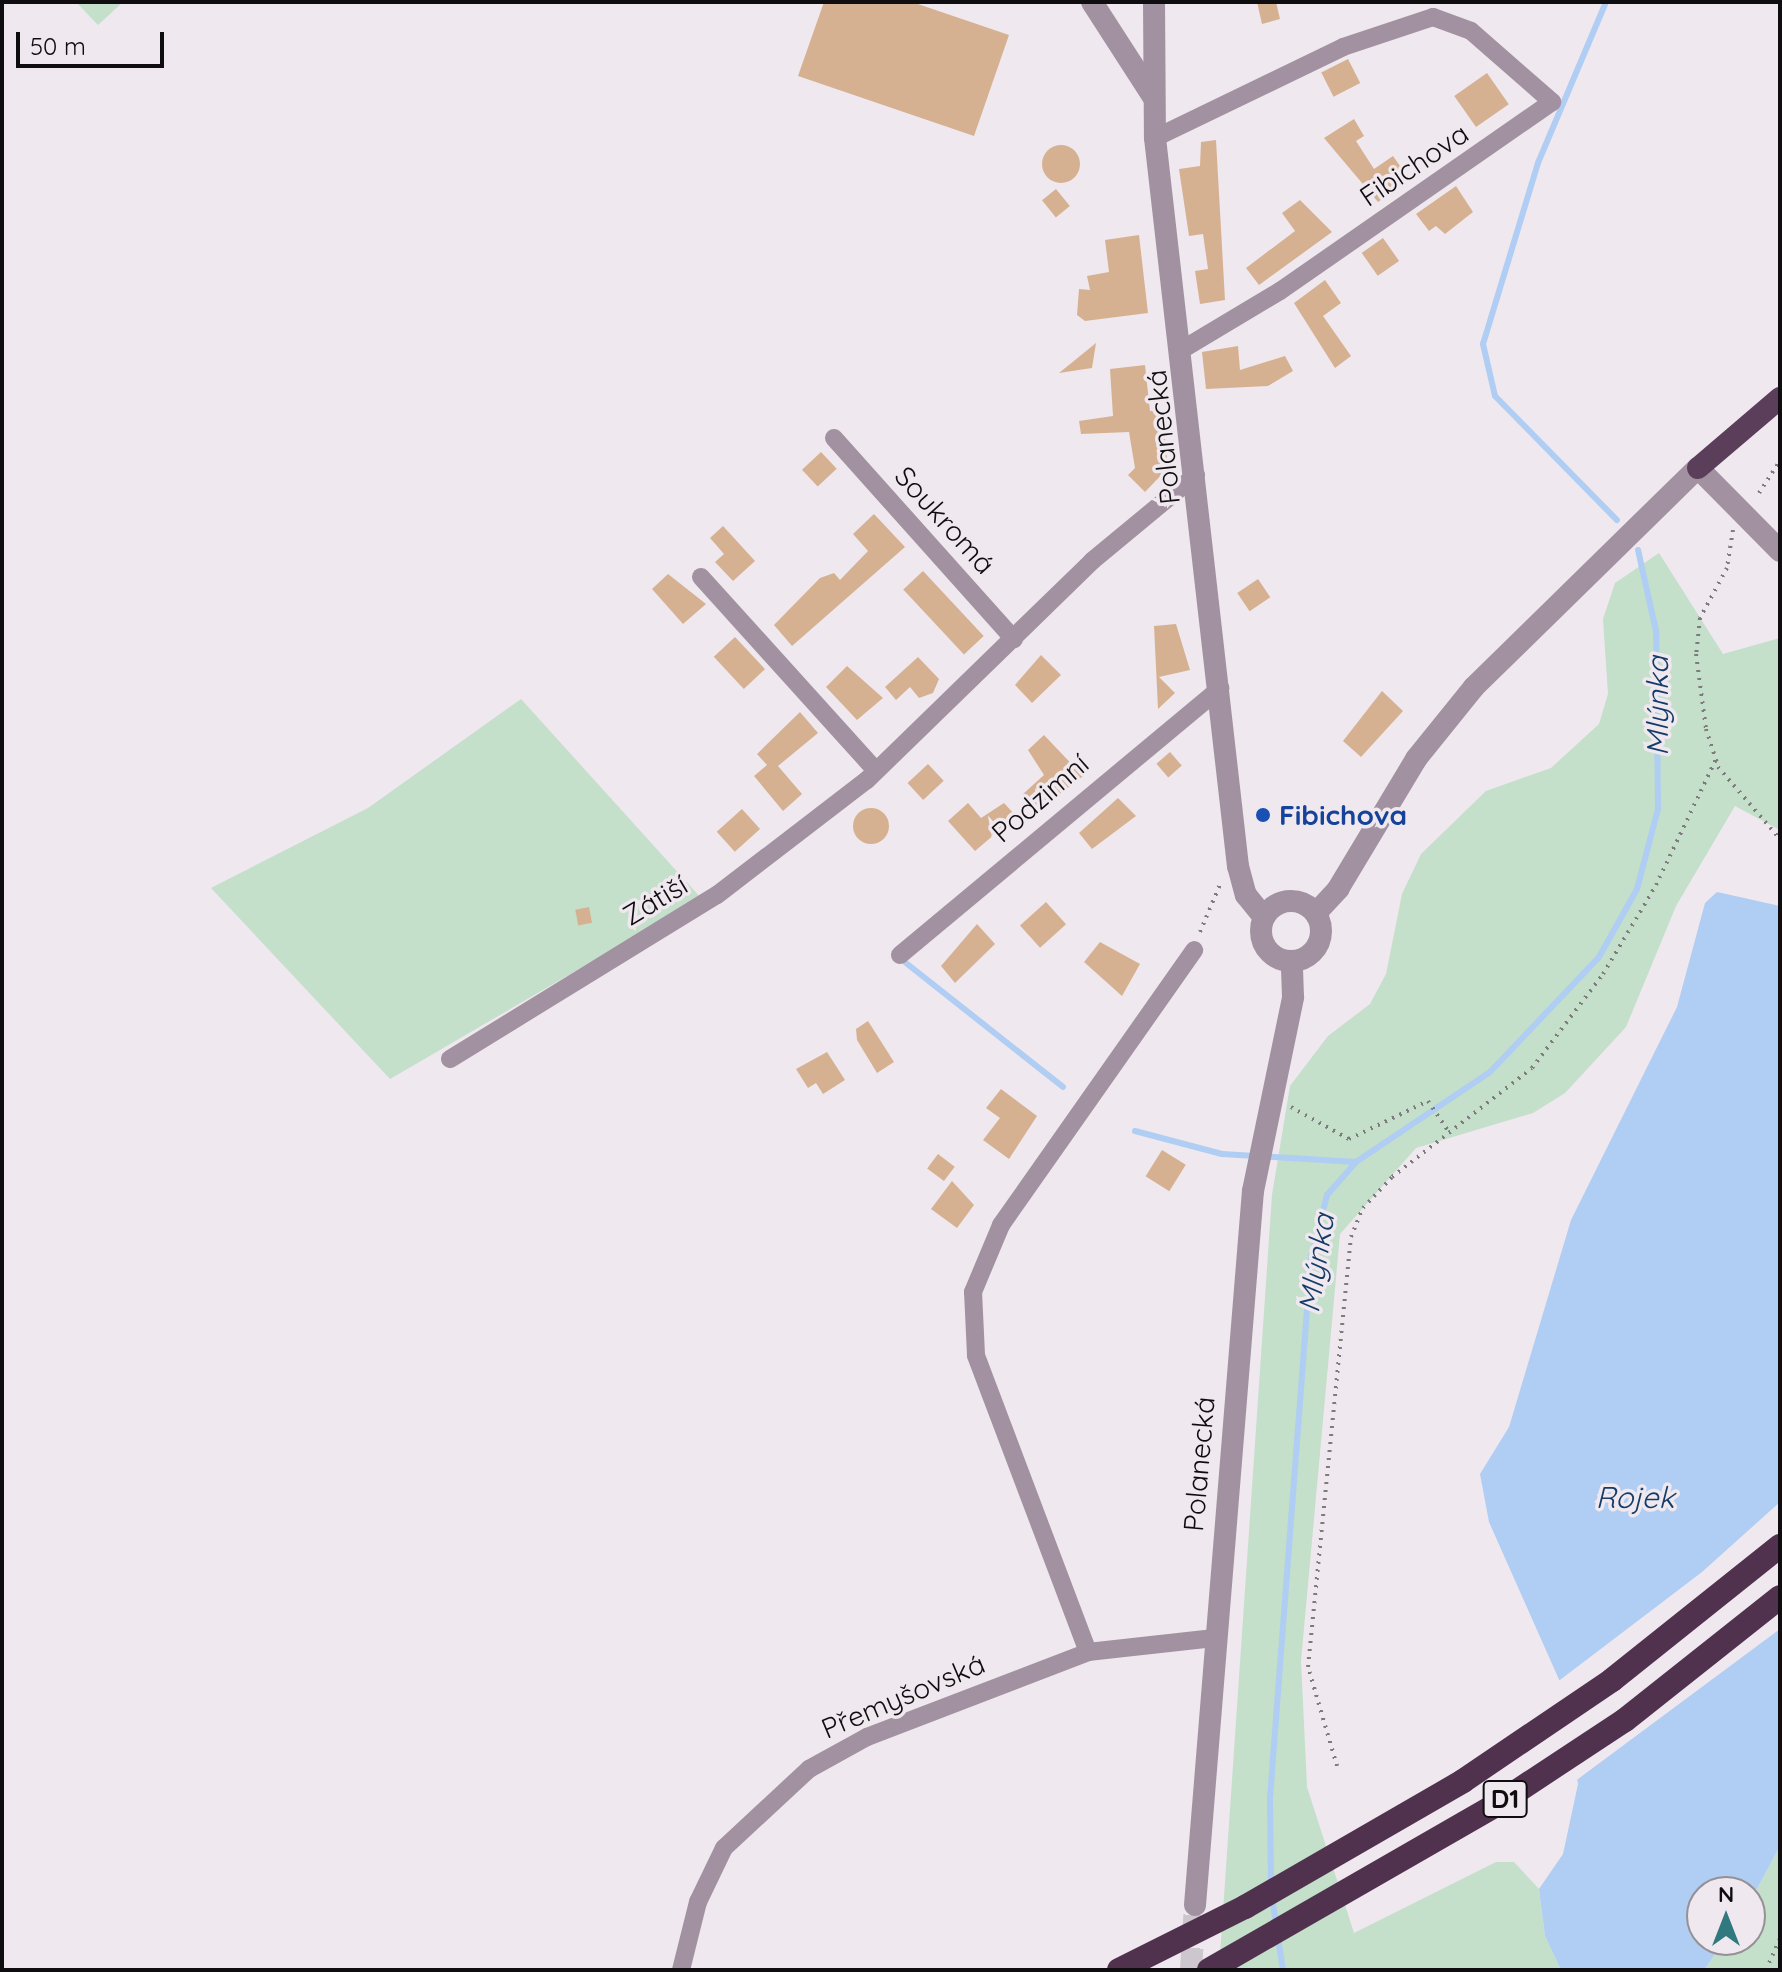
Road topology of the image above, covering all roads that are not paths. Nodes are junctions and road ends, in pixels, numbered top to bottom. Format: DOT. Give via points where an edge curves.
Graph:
graph roads {
  1 [pos="1092,2"];
  2 [pos="1154,2"];
  3 [pos="1153,96"];
  4 [pos="1155,138"];
  5 [pos="1183,349"];
  6 [pos="1780,398"];
  7 [pos="834,438"];
  8 [pos="1698,468"];
  9 [pos="1196,475"];
  10 [pos="1780,551"];
  11 [pos="701,577"];
  12 [pos="1014,639"];
  13 [pos="1220,688"];
  14 [pos="876,771"];
  15 [pos="1316,913"];
  16 [pos="1264,917"];
  17 [pos="1194,950"];
  18 [pos="900,955"];
  19 [pos="1292,961"];
  20 [pos="450,1059"];
  21 [pos="1780,1546"];
  22 [pos="1780,1597"];
  23 [pos="1214,1638"];
  24 [pos="1088,1652"];
  25 [pos="1195,1905"];
  26 [pos="681,1970"];
  27 [pos="1119,1970"];
  28 [pos="1209,1970"];
  1 -- 3 [label="street"];
  2 -- 3 [label="street, Polanecká"];
  3 -- 4 [label="street, Polanecká"];
  4 -- 5 [label="street, Polanecká"];
  4 -- 5 [label="street, Fibichova" via="1343,47 1433,17 1471,31 1552,102 1280,291"];
  5 -- 9 [label="street, Polanecká"];
  6 -- 8 [label="highway"];
  7 -- 12 [label="street, Soukromá"];
  8 -- 10 [label="street"];
  8 -- 15 [label="street" via="1474,687 1416,759 1338,889"];
  9 -- 12 [label="street, Zátiší" via="1092,561"];
  9 -- 13 [label="street, Polanecká"];
  11 -- 14 [label="street"];
  12 -- 14 [label="street, Zátiší"];
  13 -- 16 [label="street, Polanecká" via="1238,866 1246,895"];
  13 -- 18 [label="street, Podzimní"];
  14 -- 20 [label="street, Zátiší" via="717,895"];
  15 -- 16 [label="street" via="1291,901"];
  15 -- 19 [label="street" via="1318,944"];
  16 -- 19 [label="street" via="1266,947"];
  17 -- 24 [label="street" via="1001,1225 973,1292 976,1355"];
  19 -- 23 [label="street, Polanecká" via="1253,1191"];
  21 -- 27 [label="highway, D1, bridge" via="1612,1680 1463,1781 1245,1907"];
  22 -- 28 [label="highway, D1" via="1625,1720 1496,1805"];
  23 -- 24 [label="street, Přemyšovská"];
  23 -- 25 [label="street, Polanecká"];
  24 -- 26 [label="street, Přemyšovská" via="867,1737 791,1782 747,1821 713,1866"];
}
